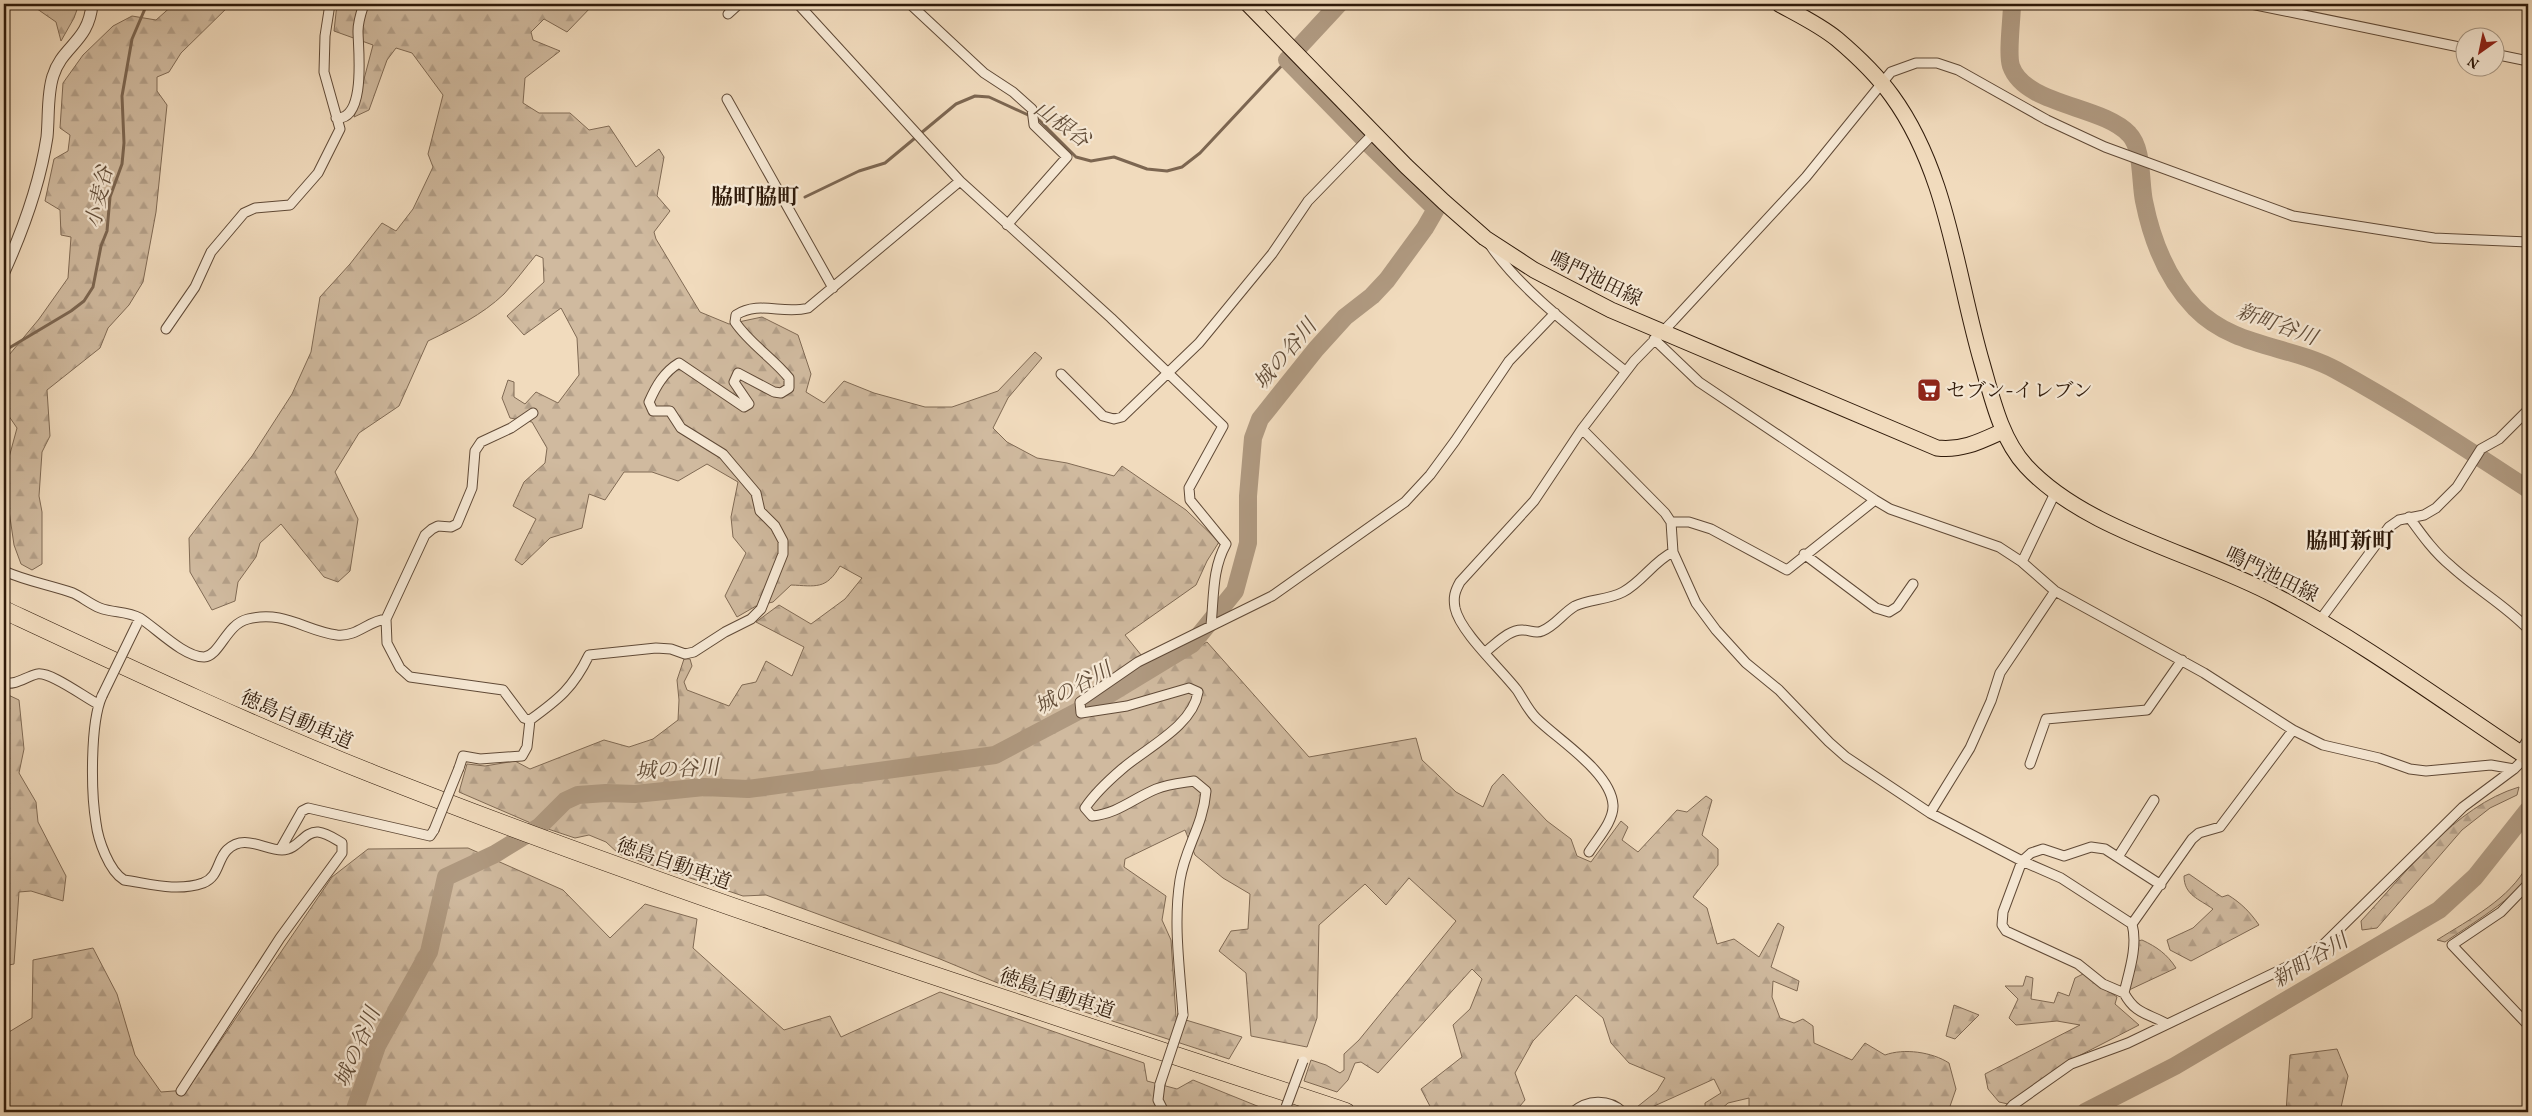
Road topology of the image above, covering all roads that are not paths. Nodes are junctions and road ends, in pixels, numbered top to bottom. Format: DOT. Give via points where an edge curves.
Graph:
graph roads {
  1 [pos="92,4"];
  2 [pos="330,4"];
  3 [pos="364,4"];
  4 [pos="739,4"];
  5 [pos="798,4"];
  6 [pos="910,4"];
  7 [pos="1248,4"];
  8 [pos="1779,4"];
  9 [pos="2251,4"];
  10 [pos="728,14"];
  11 [pos="2454,46"];
  12 [pos="2504,56"];
  13 [pos="2528,61"];
  14 [pos="1881,82"];
  15 [pos="727,99"];
  16 [pos="336,118"];
  17 [pos="1374,133"];
  18 [pos="960,181"];
  19 [pos="1007,226"];
  20 [pos="1485,238"];
  21 [pos="2528,242"];
  22 [pos="4,272"];
  23 [pos="833,288"];
  24 [pos="1555,313"];
  25 [pos="166,329"];
  26 [pos="1658,335"];
  27 [pos="1625,371"];
  28 [pos="1168,373"];
  29 [pos="1061,374"];
  30 [pos="2528,410"];
  31 [pos="533,414"];
  32 [pos="1582,429"];
  33 [pos="2004,431"];
  34 [pos="2055,493"];
  35 [pos="1875,500"];
  36 [pos="2409,517"];
  37 [pos="1671,522"];
  38 [pos="1673,552"];
  39 [pos="1804,554"];
  40 [pos="2022,562"];
  41 [pos="4,571"];
  42 [pos="1913,584"];
  43 [pos="2055,591"];
  44 [pos="4,610"];
  45 [pos="386,619"];
  46 [pos="2320,620"];
  47 [pos="138,621"];
  48 [pos="1211,625"];
  49 [pos="2528,629"];
  50 [pos="1485,652"];
  51 [pos="2182,660"];
  52 [pos="4,683"];
  53 [pos="100,700"];
  54 [pos="530,720"];
  55 [pos="2293,730"];
  56 [pos="2528,739"];
  57 [pos="2525,756"];
  58 [pos="2030,764"];
  59 [pos="2514,769"];
  60 [pos="2154,800"];
  61 [pos="1930,813"];
  62 [pos="280,850"];
  63 [pos="1589,852"];
  64 [pos="2118,857"];
  65 [pos="2022,861"];
  66 [pos="2528,884"];
  67 [pos="2160,885"];
  68 [pos="2132,924"];
  69 [pos="2124,993"];
  70 [pos="2167,1024"];
  71 [pos="2528,1024"];
  72 [pos="1302,1061"];
  73 [pos="181,1090"];
  74 [pos="1286,1110"];
  75 [pos="1164,1112"];
  76 [pos="1346,1112"];
  77 [pos="1573,1112"];
  78 [pos="1623,1112"];
  79 [pos="2007,1112"];
  1 -- 22 [label="street" via="87,28 58,62 52,77 39,172"];
  2 -- 16 [label="street" via="324,72"];
  3 -- 16 [label="street" via="358,28 360,71 354,105 347,115"];
  4 -- 10 [label="street"];
  5 -- 18 [label="street"];
  6 -- 19 [label="street" via="984,73 1013,92 1032,110 1034,125 1067,157"];
  7 -- 17 [label="main road, 鳴門池田線"];
  8 -- 14 [label="main road, 鳴門池田線" via="1835,38"];
  9 -- 11 [label="street"];
  12 -- 13 [label="street"];
  14 -- 21 [label="street" via="1890,72 1916,62 1937,62 1987,85 2067,130 2293,216 2434,238"];
  14 -- 26 [label="street" via="1806,176"];
  14 -- 33 [label="main road, 鳴門池田線" via="1913,129 1928,161 1944,211 1979,352"];
  15 -- 23 [label="street"];
  16 -- 25 [label="street" via="340,129 313,180 290,205 255,208 244,213 211,252 195,287"];
  17 -- 20 [label="main road, 鳴門池田線"];
  17 -- 28 [label="street" via="1308,201 1272,254 1199,344"];
  18 -- 19 [label="street"];
  18 -- 23 [label="street"];
  19 -- 28 [label="street"];
  20 -- 24 [label="street" via="1512,272"];
  20 -- 26 [label="main road, 鳴門池田線" via="1576,293"];
  23 -- 54 [label="street" via="808,308 796,312 758,306 736,315 735,322 741,331 789,378 789,388 781,393 738,373 734,382 749,404 744,407 679,363 663,376 649,402 654,411 670,411 681,428 723,454 756,493 760,511 775,526 783,541 783,554 761,610 694,652 685,654 656,648 589,655 568,690"];
  24 -- 27 [label="street"];
  24 -- 48 [label="street" via="1509,361 1455,441 1406,502 1272,596"];
  26 -- 27 [label="street"];
  26 -- 33 [label="main road, 鳴門池田線" via="1937,448 1952,450"];
  26 -- 35 [label="street" via="1699,382"];
  27 -- 32 [label="street"];
  28 -- 29 [label="street" via="1122,417 1114,420 1103,416"];
  28 -- 48 [label="street" via="1223,426 1190,488 1190,500 1226,544 1215,576"];
  30 -- 36 [label="street" via="2495,442 2481,449 2457,486 2436,508 2424,515"];
  31 -- 45 [label="street" via="481,442 475,451 472,488 457,524 438,526 425,535"];
  32 -- 37 [label="street"];
  32 -- 50 [label="street" via="1534,501 1460,582 1454,595 1460,620"];
  33 -- 34 [label="main road, 鳴門池田線" via="2023,463"];
  34 -- 40 [label="street"];
  34 -- 46 [label="main road, 鳴門池田線" via="2084,512 2230,574"];
  35 -- 39 [label="street"];
  35 -- 40 [label="street" via="1976,537"];
  36 -- 46 [label="street" via="2389,527"];
  36 -- 49 [label="street" via="2425,540 2452,568"];
  37 -- 38 [label="street"];
  37 -- 39 [label="street" via="1690,522 1711,529 1786,570"];
  38 -- 50 [label="street" via="1622,593 1573,607 1545,631 1513,631"];
  38 -- 61 [label="street" via="1696,603 1746,663 1779,690 1846,757"];
  39 -- 42 [label="street" via="1876,608 1889,612 1897,608"];
  40 -- 43 [label="street"];
  41 -- 47 [label="street" via="74,594 99,607 127,612"];
  43 -- 51 [label="street"];
  43 -- 61 [label="street" via="2000,673 1970,748"];
  44 -- 76 [label="highway, 徳島自動車道" via="188,697 494,821 656,880"];
  45 -- 47 [label="street" via="357,633 337,635 287,618 255,617 240,621 229,630 216,652 206,657 192,655"];
  45 -- 54 [label="street" via="387,643 400,668 410,677 503,690 524,718"];
  46 -- 57 [label="main road, 鳴門池田線"];
  47 -- 53 [label="street, bridge"];
  48 -- 75 [label="street, bridge" via="1138,662 1080,702 1081,713 1128,706 1189,688 1198,692 1197,699 1178,726 1122,768 1084,808 1092,816 1107,815 1172,784 1194,781 1206,791 1199,828 1180,879 1176,928 1183,1014 1160,1084 1158,1100"];
  50 -- 63 [label="street" via="1534,716 1576,750 1611,796 1610,820"];
  51 -- 55 [label="street"];
  51 -- 58 [label="street" via="2147,710 2046,719"];
  52 -- 53 [label="street" via="48,674 81,696"];
  53 -- 62 [label="street" via="94,750 96,823 118,876 124,880 175,889 204,883 212,878 227,850 234,846 252,841"];
  54 -- 62 [label="street, bridge" via="527,747 522,756 480,759 463,756 430,836 308,808 302,811"];
  55 -- 59 [label="street" via="2323,745 2410,769 2426,771 2491,765"];
  55 -- 67 [label="street" via="2220,827 2199,833 2192,839"];
  56 -- 57 [label="street"];
  57 -- 59 [label="street"];
  59 -- 70 [label="street" via="2463,807 2324,944 2295,963"];
  60 -- 64 [label="street"];
  61 -- 65 [label="street"];
  62 -- 73 [label="street" via="298,845 310,833 318,832 342,843 342,853 280,938"];
  64 -- 65 [label="street" via="2105,849 2091,847 2064,856 2043,849"];
  64 -- 67 [label="street"];
  65 -- 68 [label="street" via="2061,878"];
  65 -- 69 [label="street" via="2002,912 2002,925 2006,931 2078,964 2103,984"];
  66 -- 71 [label="street" via="2501,912 2452,945"];
  67 -- 68 [label="street"];
  68 -- 69 [label="street" via="2132,956"];
  69 -- 70 [label="street" via="2131,1006"];
  70 -- 79 [label="street" via="2128,1043 2071,1064"];
  72 -- 74 [label="street, bridge"];
  77 -- 78 [label="street" via="1591,1102 1605,1102"];
}
